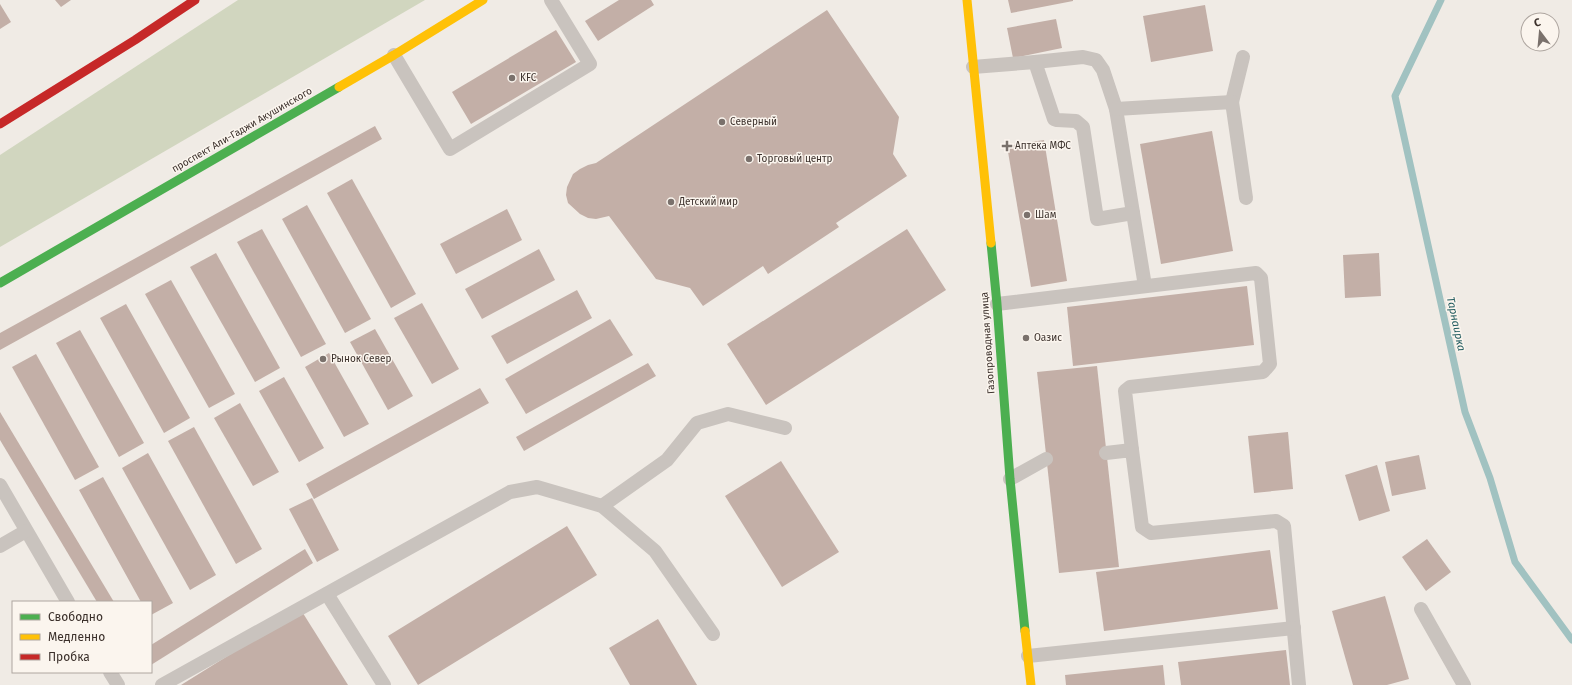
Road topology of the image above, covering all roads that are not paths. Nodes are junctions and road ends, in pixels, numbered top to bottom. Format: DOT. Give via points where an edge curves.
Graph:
graph roads {
  1 [pos="195,0"];
  2 [pos="483,0"];
  3 [pos="551,0"];
  4 [pos="967,0"];
  5 [pos="394,55"];
  6 [pos="1243,57"];
  7 [pos="1035,62"];
  8 [pos="973,67"];
  9 [pos="1232,102"];
  10 [pos="1116,109"];
  11 [pos="0,124"];
  12 [pos="1246,198"];
  13 [pos="1133,213"];
  14 [pos="0,283"];
  15 [pos="1145,286"];
  16 [pos="997,304"];
  17 [pos="785,428"];
  18 [pos="1132,450"];
  19 [pos="1106,453"];
  20 [pos="1046,459"];
  21 [pos="1010,479"];
  22 [pos="0,485"];
  23 [pos="602,506"];
  24 [pos="26,531"];
  25 [pos="0,546"];
  26 [pos="327,594"];
  27 [pos="67,601"];
  28 [pos="1421,609"];
  29 [pos="1294,628"];
  30 [pos="713,634"];
  31 [pos="1028,656"];
  32 [pos="111,673"];
  33 [pos="118,685"];
  34 [pos="162,685"];
  35 [pos="384,685"];
  36 [pos="1031,685"];
  37 [pos="1299,685"];
  38 [pos="1464,685"];
  1 -- 11 [label="main road"];
  2 -- 5 [label="main road, проспект Али-Гаджи Акушинского"];
  3 -- 5 [label="lane" via="590,64 450,149"];
  4 -- 8 [label="main road, Газопроводная улица"];
  5 -- 14 [label="main road, проспект Али-Гаджи Акушинского"];
  6 -- 9 [label="lane"];
  7 -- 8 [label="lane"];
  7 -- 10 [label="lane" via="1084,57 1096,60 1103,70"];
  7 -- 13 [label="lane" via="1054,119 1076,121 1083,127 1096,219"];
  8 -- 16 [label="main road, Газопроводная улица"];
  9 -- 10 [label="lane"];
  9 -- 12 [label="lane"];
  10 -- 13 [label="lane"];
  13 -- 15 [label="lane"];
  15 -- 16 [label="lane"];
  15 -- 18 [label="lane" via="1256,273 1261,278 1270,364 1263,372 1130,387 1125,391"];
  16 -- 21 [label="main road, Газопроводная улица"];
  17 -- 23 [label="lane" via="728,414 697,423 667,460"];
  18 -- 19 [label="lane"];
  18 -- 29 [label="lane" via="1142,527 1151,533 1276,521 1284,526"];
  20 -- 21 [label="lane"];
  21 -- 31 [label="main road, Газопроводная улица"];
  22 -- 24 [label="lane"];
  23 -- 26 [label="lane" via="537,487 510,492"];
  23 -- 30 [label="lane" via="655,551"];
  24 -- 25 [label="lane"];
  24 -- 27 [label="lane"];
  26 -- 34 [label="lane"];
  26 -- 35 [label="lane"];
  28 -- 38 [label="lane"];
  29 -- 31 [label="lane"];
  29 -- 37 [label="lane"];
  31 -- 36 [label="main road, Газопроводная улица"];
  32 -- 33 [label="lane"];
}
